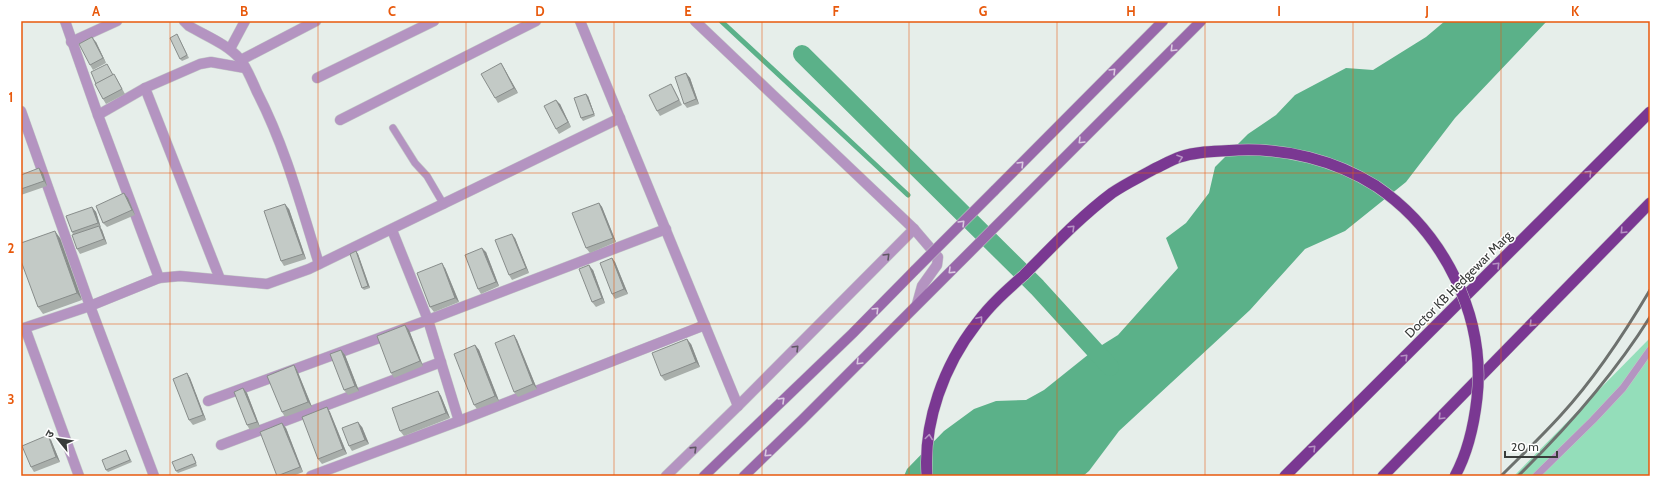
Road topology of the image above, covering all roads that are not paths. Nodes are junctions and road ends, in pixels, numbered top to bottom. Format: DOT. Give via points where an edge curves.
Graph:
graph roads {
  1 [pos="65,21"];
  2 [pos="117,21"];
  3 [pos="245,21"];
  4 [pos="316,21"];
  5 [pos="434,21"];
  6 [pos="536,21"];
  7 [pos="580,21"];
  8 [pos="695,21"];
  9 [pos="1163,21"];
  10 [pos="1201,21"];
  11 [pos="188,23"];
  12 [pos="71,42"];
  13 [pos="230,50"];
  14 [pos="243,64"];
  15 [pos="317,78"];
  16 [pos="145,88"];
  17 [pos="21,111"];
  18 [pos="1650,112"];
  19 [pos="98,115"];
  20 [pos="620,118"];
  21 [pos="340,120"];
  22 [pos="394,128"];
  23 [pos="1650,203"];
  24 [pos="444,205"];
  25 [pos="666,229"];
  26 [pos="914,229"];
  27 [pos="392,230"];
  28 [pos="319,264"];
  29 [pos="159,278"];
  30 [pos="220,279"];
  31 [pos="917,304"];
  32 [pos="90,306"];
  33 [pos="428,320"];
  34 [pos="705,325"];
  35 [pos="23,329"];
  36 [pos="1650,350"];
  37 [pos="441,362"];
  38 [pos="208,401"];
  39 [pos="738,406"];
  40 [pos="459,421"];
  41 [pos="221,445"];
  42 [pos="80,476"];
  43 [pos="154,476"];
  44 [pos="310,476"];
  45 [pos="666,476"];
  46 [pos="704,476"];
  47 [pos="744,476"];
  48 [pos="926,476"];
  49 [pos="1285,476"];
  50 [pos="1384,476"];
  51 [pos="1455,476"];
  52 [pos="1536,476"];
  1 -- 12 [label="street"];
  2 -- 12 [label="street"];
  3 -- 13 [label="street"];
  4 -- 14 [label="street"];
  5 -- 15 [label="street"];
  6 -- 21 [label="street"];
  7 -- 20 [label="street"];
  8 -- 26 [label="street"];
  46 -- 9 [label="main road, one-way, bridge" via="852,334"];
  10 -- 31 [label="main road, one-way"];
  11 -- 13 [label="street"];
  12 -- 19 [label="street"];
  13 -- 14 [label="street"];
  14 -- 16 [label="street" via="200,64"];
  14 -- 28 [label="street" via="282,147"];
  16 -- 19 [label="street"];
  16 -- 30 [label="street"];
  17 -- 32 [label="street"];
  49 -- 18 [label="highway, Doctor KB Hedgewar Marg, one-way"];
  19 -- 29 [label="street"];
  20 -- 24 [label="street"];
  20 -- 25 [label="street"];
  22 -- 24 [label="lane"];
  23 -- 50 [label="highway, one-way"];
  24 -- 27 [label="street"];
  25 -- 33 [label="street"];
  25 -- 34 [label="street"];
  26 -- 31 [label="street" via="939,261 922,286"];
  39 -- 26 [label="street, one-way"];
  27 -- 28 [label="street"];
  27 -- 33 [label="street"];
  28 -- 30 [label="street" via="267,284"];
  29 -- 30 [label="street" via="180,276"];
  29 -- 32 [label="street"];
  31 -- 47 [label="main road, one-way"];
  32 -- 35 [label="street"];
  32 -- 43 [label="street"];
  33 -- 37 [label="street"];
  33 -- 38 [label="street"];
  34 -- 39 [label="street"];
  34 -- 40 [label="street"];
  35 -- 42 [label="street"];
  36 -- 52 [label="lane" via="1623,388"];
  37 -- 40 [label="street"];
  37 -- 41 [label="street"];
  45 -- 39 [label="street, one-way"];
  40 -- 44 [label="street"];
  48 -- 51 [label="highway, one-way, bridge" via="931,424 949,368 961,345 993,304 1092,210 1137,178 1181,156 1252,150 1327,162 1375,186 1394,200 1440,250 1462,292 1478,358 1478,388 1470,438"];
}
